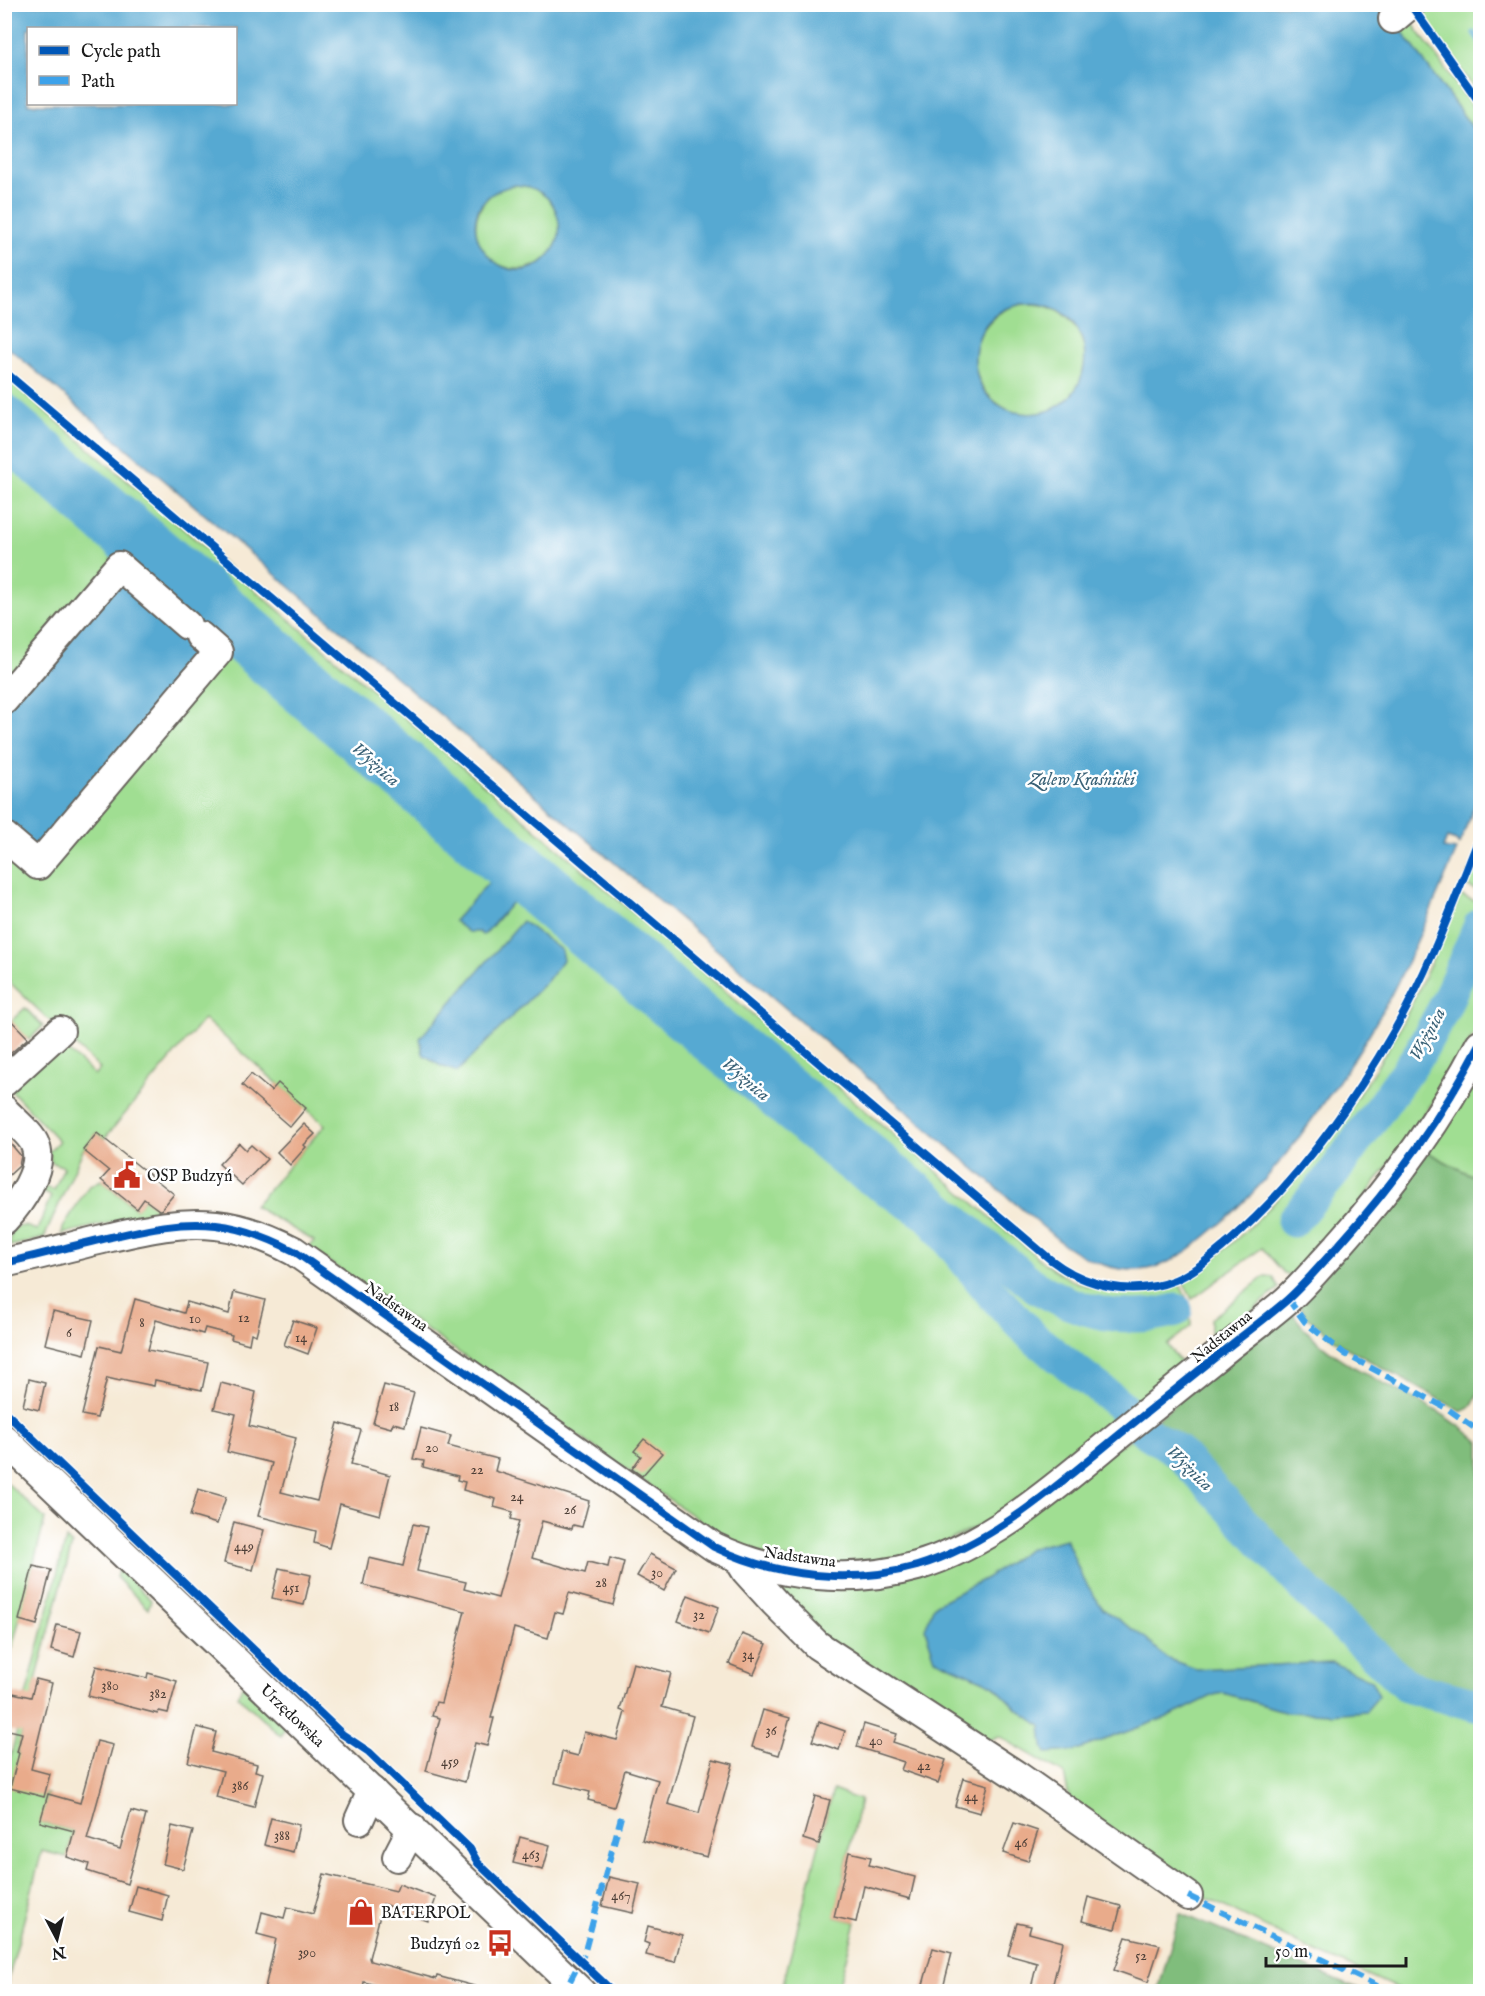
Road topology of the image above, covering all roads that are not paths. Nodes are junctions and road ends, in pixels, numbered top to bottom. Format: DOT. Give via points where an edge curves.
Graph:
graph roads {
  1 [pos="4,700"];
  2 [pos="4,836"];
  3 [pos="60,1031"];
  4 [pos="1480,1044"];
  5 [pos="4,1082"];
  6 [pos="4,1110"];
  7 [pos="8,1207"];
  8 [pos="5,1263"];
  9 [pos="4,1439"];
  10 [pos="738,1558"];
  11 [pos="372,1791"];
  12 [pos="358,1820"];
  13 [pos="412,1828"];
  14 [pos="397,1857"];
  15 [pos="1188,1896"];
  16 [pos="581,1992"];
  1 -- 2 [label="street" via="119,566 218,652 38,865"];
  3 -- 5 [label="street"];
  4 -- 10 [label="street, Nadstawna" via="1406,1165 1367,1213 1290,1287 1143,1416 1014,1517 962,1548 920,1565 866,1576 827,1576"];
  6 -- 7 [label="street" via="35,1144 37,1152 26,1191"];
  8 -- 10 [label="street, Nadstawna" via="171,1225 215,1225 273,1240 376,1308 714,1547"];
  9 -- 11 [label="street, Urzędowska"];
  10 -- 15 [label="street, Nadstawna" via="817,1645 1019,1777"];
  11 -- 12 [label="street"];
  11 -- 13 [label="street, Urzędowska"];
  13 -- 14 [label="street"];
  13 -- 16 [label="street, Urzędowska"];
}
